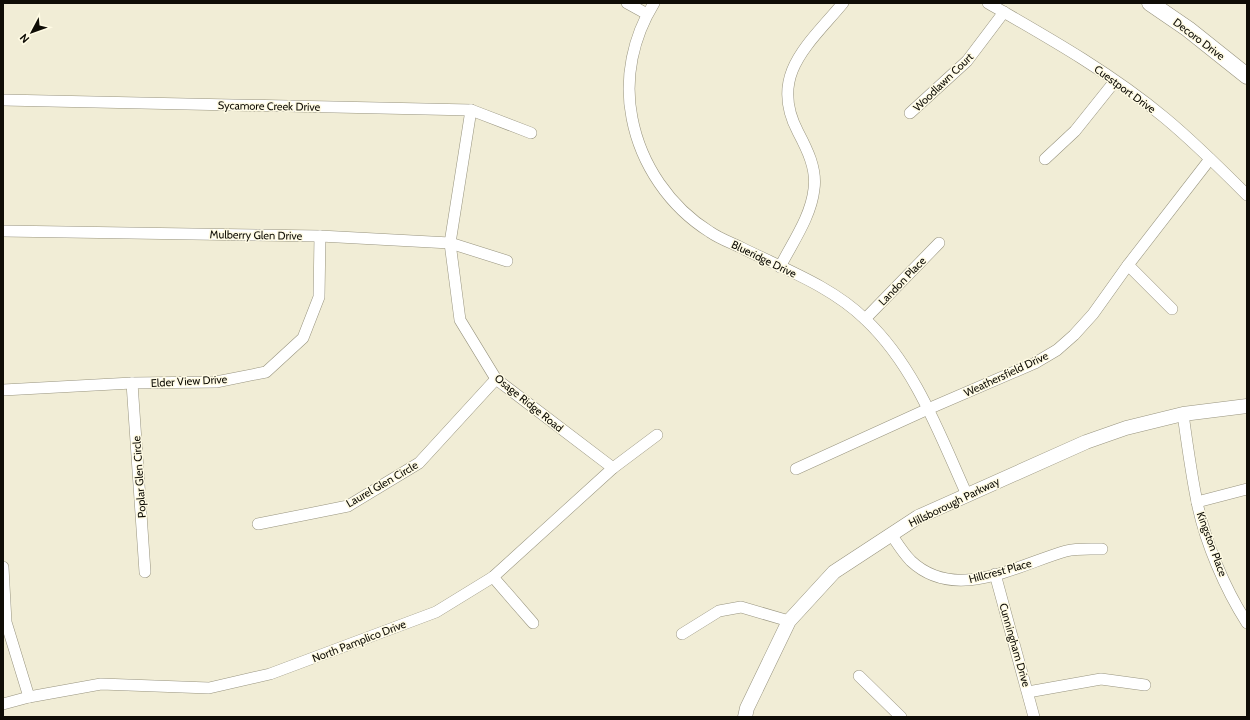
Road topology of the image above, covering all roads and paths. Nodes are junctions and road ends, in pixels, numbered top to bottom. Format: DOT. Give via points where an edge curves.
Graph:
graph roads {
  1 [pos="627,3"];
  2 [pos="654,3"];
  3 [pos="843,3"];
  4 [pos="988,3"];
  5 [pos="1150,3"];
  6 [pos="1004,12"];
  7 [pos="647,14"];
  8 [pos="1247,76"];
  9 [pos="1115,81"];
  10 [pos="3,100"];
  11 [pos="471,110"];
  12 [pos="910,114"];
  13 [pos="531,133"];
  14 [pos="1045,159"];
  15 [pos="1210,159"];
  16 [pos="1247,195"];
  17 [pos="3,231"];
  18 [pos="320,236"];
  19 [pos="939,243"];
  20 [pos="450,244"];
  21 [pos="507,261"];
  22 [pos="1128,265"];
  23 [pos="780,267"];
  24 [pos="1172,309"];
  25 [pos="865,319"];
  26 [pos="496,379"];
  27 [pos="132,383"];
  28 [pos="3,390"];
  29 [pos="1247,406"];
  30 [pos="928,409"];
  31 [pos="1183,414"];
  32 [pos="657,435"];
  33 [pos="613,468"];
  34 [pos="796,469"];
  35 [pos="1247,489"];
  36 [pos="966,494"];
  37 [pos="1197,502"];
  38 [pos="258,524"];
  39 [pos="891,534"];
  40 [pos="1102,549"];
  41 [pos="3,567"];
  42 [pos="145,572"];
  43 [pos="995,574"];
  44 [pos="494,577"];
  45 [pos="789,621"];
  46 [pos="533,623"];
  47 [pos="1247,623"];
  48 [pos="682,634"];
  49 [pos="859,676"];
  50 [pos="1145,685"];
  51 [pos="1028,692"];
  52 [pos="29,697"];
  53 [pos="3,704"];
  54 [pos="745,717"];
  55 [pos="901,717"];
  56 [pos="1034,717"];
  1 -- 7 [label="street"];
  2 -- 7 [label="street, Blueridge Drive"];
  3 -- 23 [label="street" via="795,61 788,80 788,99 794,124 809,152 815,188 811,206"];
  4 -- 6 [label="street, Cuestport Drive"];
  5 -- 8 [label="main road, Decoro Drive" via="1188,29"];
  6 -- 9 [label="street, Cuestport Drive"];
  6 -- 12 [label="street, Woodlawn Court" via="967,62"];
  7 -- 23 [label="street, Blueridge Drive" via="639,32 631,64 629,88 634,129 642,155 654,177 687,215 711,233"];
  9 -- 14 [label="street" via="1076,131"];
  9 -- 15 [label="street, Cuestport Drive" via="1165,118"];
  10 -- 11 [label="street, Sycamore Creek Drive"];
  11 -- 13 [label="street, Sycamore Creek Drive"];
  11 -- 20 [label="street, Osage Ridge Road"];
  15 -- 16 [label="street, Cuestport Drive"];
  15 -- 22 [label="street, Weathersfield Drive"];
  17 -- 18 [label="street, Mulberry Glen Drive"];
  18 -- 20 [label="street, Mulberry Glen Drive"];
  18 -- 27 [label="street, Elder View Drive" via="319,297 303,338 266,372 216,382"];
  19 -- 25 [label="street, Landon Place"];
  20 -- 21 [label="street, Mulberry Glen Drive"];
  20 -- 26 [label="street, Osage Ridge Road" via="460,320"];
  22 -- 24 [label="street"];
  22 -- 30 [label="street, Weathersfield Drive" via="1093,314 1057,350 1035,363"];
  23 -- 25 [label="street, Blueridge Drive" via="840,298"];
  25 -- 30 [label="street, Blueridge Drive" via="907,370"];
  26 -- 33 [label="street, Osage Ridge Road"];
  26 -- 38 [label="street, Laurel Glen Circle" via="419,463 348,506"];
  27 -- 28 [label="street, Elder View Drive"];
  27 -- 42 [label="street, Poplar Glen Circle"];
  29 -- 31 [label="street, Hillsborough Parkway"];
  30 -- 34 [label="street, Weathersfield Drive"];
  30 -- 36 [label="street, Blueridge Drive"];
  31 -- 36 [label="street, Hillsborough Parkway" via="1126,428 1086,442"];
  31 -- 37 [label="street, Kingston Place"];
  32 -- 33 [label="street, North Pamplico Drive"];
  33 -- 44 [label="street, North Pamplico Drive"];
  35 -- 37 [label="street"];
  36 -- 39 [label="street, Hillsborough Parkway" via="918,517"];
  37 -- 47 [label="street, Kingston Place" via="1206,535 1234,603"];
  39 -- 43 [label="street, Hillcrest Place" via="911,560 939,578 968,581"];
  39 -- 45 [label="street, Hillsborough Parkway" via="834,572"];
  40 -- 43 [label="street, Hillcrest Place" via="1068,551"];
  41 -- 52 [label="street" via="6,622"];
  43 -- 51 [label="street, Cunningham Drive"];
  44 -- 46 [label="street"];
  44 -- 52 [label="street, North Pamplico Drive" via="436,612 270,674 209,688 101,684"];
  45 -- 48 [label="street" via="741,606 718,611"];
  45 -- 54 [label="street, Hillsborough Parkway"];
  49 -- 55 [label="street"];
  50 -- 51 [label="street" via="1101,680"];
  51 -- 56 [label="street, Cunningham Drive"];
  52 -- 53 [label="street, North Pamplico Drive"];
}
